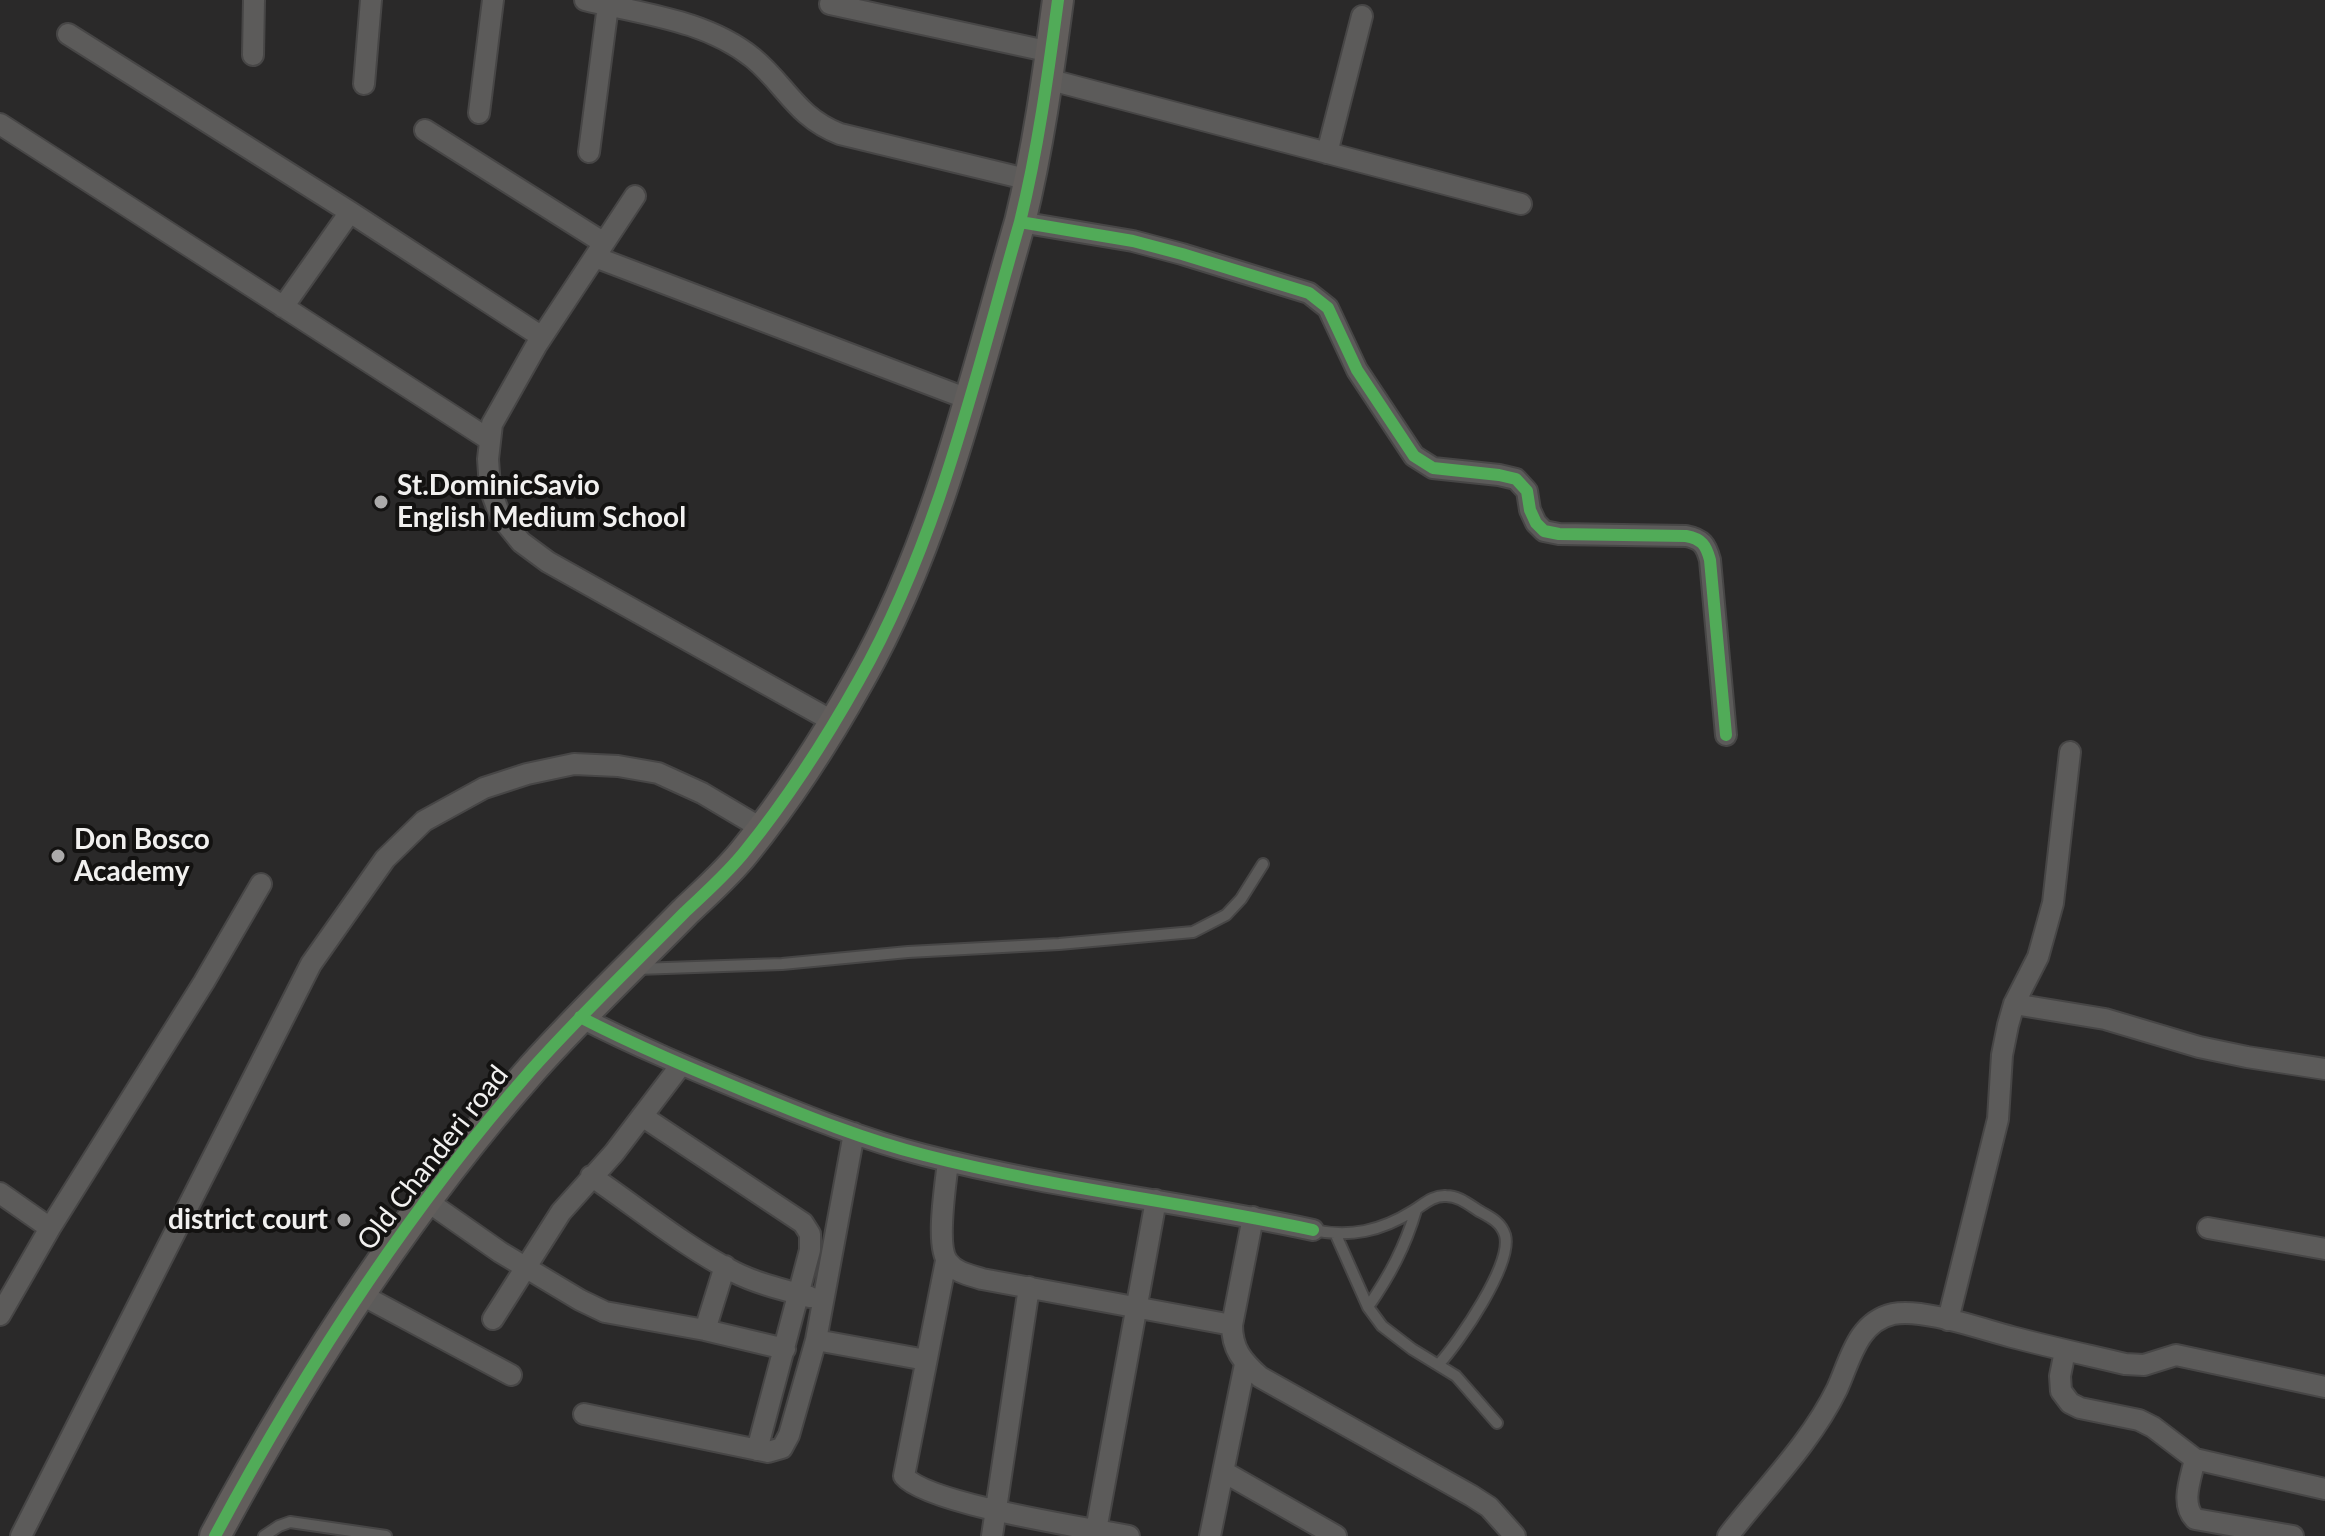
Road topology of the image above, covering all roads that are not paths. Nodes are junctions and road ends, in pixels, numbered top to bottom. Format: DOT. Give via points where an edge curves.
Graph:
graph roads {
  1 [pos="254,0"];
  2 [pos="371,0"];
  3 [pos="493,0"];
  4 [pos="585,0"];
  5 [pos="1058,0"];
  6 [pos="830,4"];
  7 [pos="608,5"];
  8 [pos="1362,16"];
  9 [pos="68,34"];
  10 [pos="253,55"];
  11 [pos="1049,65"];
  12 [pos="364,84"];
  13 [pos="479,113"];
  14 [pos="0,124"];
  15 [pos="425,130"];
  16 [pos="589,152"];
  17 [pos="1327,153"];
  18 [pos="1030,180"];
  19 [pos="635,196"];
  20 [pos="1521,204"];
  21 [pos="350,212"];
  22 [pos="1020,222"];
  23 [pos="599,250"];
  24 [pos="283,307"];
  25 [pos="542,337"];
  26 [pos="968,399"];
  27 [pos="490,440"];
  28 [pos="834,722"];
  29 [pos="1726,735"];
  30 [pos="2070,752"];
  31 [pos="753,841"];
  32 [pos="1263,864"];
  33 [pos="261,884"];
  34 [pos="627,970"];
  35 [pos="2014,1004"];
  36 [pos="580,1017"];
  37 [pos="681,1065"];
  38 [pos="2325,1069"];
  39 [pos="642,1116"];
  40 [pos="854,1133"];
  41 [pos="948,1161"];
  42 [pos="591,1176"];
  43 [pos="0,1193"];
  44 [pos="1156,1200"];
  45 [pos="427,1201"];
  46 [pos="1416,1210"];
  47 [pos="1253,1217"];
  48 [pos="50,1228"];
  49 [pos="2208,1228"];
  50 [pos="1313,1230"];
  51 [pos="1336,1235"];
  52 [pos="2325,1249"];
  53 [pos="946,1261"];
  54 [pos="725,1266"];
  55 [pos="525,1268"];
  56 [pos="1029,1287"];
  57 [pos="360,1294"];
  58 [pos="800,1295"];
  59 [pos="823,1301"];
  60 [pos="1136,1307"];
  61 [pos="1368,1307"];
  62 [pos="0,1315"];
  63 [pos="493,1319"];
  64 [pos="1948,1320"];
  65 [pos="1232,1325"];
  66 [pos="705,1330"];
  67 [pos="816,1340"];
  68 [pos="785,1349"];
  69 [pos="2065,1351"];
  70 [pos="926,1360"];
  71 [pos="1245,1364"];
  72 [pos="1439,1364"];
  73 [pos="511,1375"];
  74 [pos="2325,1387"];
  75 [pos="584,1414"];
  76 [pos="1497,1423"];
  77 [pos="757,1450"];
  78 [pos="2195,1459"];
  79 [pos="1224,1472"];
  80 [pos="2325,1489"];
  81 [pos="997,1511"];
  82 [pos="1096,1533"];
  83 [pos="21,1536"];
  84 [pos="215,1536"];
  85 [pos="264,1536"];
  86 [pos="386,1536"];
  87 [pos="992,1536"];
  88 [pos="1129,1536"];
  89 [pos="1210,1536"];
  90 [pos="1336,1536"];
  91 [pos="1515,1536"];
  92 [pos="1728,1536"];
  93 [pos="2293,1536"];
  1 -- 10 [label="street"];
  2 -- 12 [label="street"];
  3 -- 13 [label="street"];
  4 -- 7 [label="street"];
  5 -- 11 [label="street, Old Chanderi road"];
  6 -- 11 [label="street"];
  7 -- 16 [label="street"];
  7 -- 18 [label="street" via="703,28 731,42 820,127"];
  8 -- 17 [label="street"];
  9 -- 21 [label="street"];
  11 -- 17 [label="street"];
  11 -- 18 [label="street, Old Chanderi road"];
  14 -- 24 [label="street"];
  15 -- 23 [label="street"];
  17 -- 20 [label="street"];
  18 -- 22 [label="street, Old Chanderi road"];
  19 -- 23 [label="street"];
  21 -- 24 [label="street"];
  21 -- 25 [label="street"];
  22 -- 26 [label="street, Old Chanderi road"];
  22 -- 29 [label="street" via="1145,244 1309,293 1328,308 1357,370 1414,456 1433,468 1516,479 1544,531 1699,538 1710,560"];
  23 -- 25 [label="street"];
  23 -- 26 [label="street"];
  24 -- 27 [label="street"];
  25 -- 27 [label="street" via="492,424"];
  26 -- 28 [label="street, Old Chanderi road" via="934,515 901,598"];
  27 -- 28 [label="street" via="490,488 500,516 521,542"];
  28 -- 31 [label="street, Old Chanderi road"];
  30 -- 35 [label="street" via="2053,903 2038,957"];
  31 -- 34 [label="street, Old Chanderi road"];
  31 -- 83 [label="street" via="702,793 658,773 618,766 574,764 527,774 484,788 424,821 385,859 311,964"];
  32 -- 34 [label="lane" via="1226,915 1193,932 782,964"];
  33 -- 48 [label="street"];
  34 -- 36 [label="street, Old Chanderi road"];
  35 -- 38 [label="street" via="2105,1019 2199,1047"];
  35 -- 64 [label="street" via="2002,1055 1998,1119"];
  36 -- 37 [label="street"];
  36 -- 45 [label="street, Old Chanderi road"];
  37 -- 39 [label="street"];
  37 -- 40 [label="street"];
  39 -- 42 [label="street"];
  39 -- 58 [label="street" via="807,1228 810,1250"];
  40 -- 41 [label="street"];
  40 -- 59 [label="street"];
  41 -- 44 [label="street"];
  41 -- 53 [label="street" via="942,1245"];
  42 -- 54 [label="street"];
  42 -- 55 [label="street"];
  43 -- 48 [label="street"];
  44 -- 47 [label="street"];
  44 -- 60 [label="street"];
  45 -- 55 [label="street"];
  45 -- 57 [label="street, Old Chanderi road"];
  46 -- 51 [label="lane" via="1392,1224"];
  46 -- 61 [label="lane" via="1393,1272"];
  46 -- 72 [label="lane" via="1443,1195 1459,1198 1500,1224 1505,1235 1501,1267 1455,1347"];
  47 -- 50 [label="street"];
  47 -- 65 [label="street"];
  48 -- 62 [label="street"];
  49 -- 52 [label="street"];
  50 -- 51 [label="lane"];
  51 -- 61 [label="lane"];
  53 -- 56 [label="street" via="959,1272"];
  53 -- 70 [label="street"];
  54 -- 58 [label="street"];
  54 -- 66 [label="street"];
  55 -- 63 [label="street"];
  55 -- 66 [label="street" via="605,1312"];
  56 -- 60 [label="street"];
  56 -- 81 [label="street"];
  57 -- 73 [label="street"];
  57 -- 84 [label="street, Old Chanderi road" via="265,1442"];
  58 -- 59 [label="street"];
  58 -- 68 [label="street"];
  59 -- 67 [label="street"];
  60 -- 65 [label="street"];
  60 -- 82 [label="street"];
  61 -- 72 [label="lane" via="1382,1326"];
  64 -- 69 [label="street"];
  64 -- 92 [label="street" via="1892,1314 1860,1335 1817,1424"];
  65 -- 71 [label="street" via="1236,1353"];
  66 -- 68 [label="street"];
  67 -- 70 [label="street"];
  67 -- 77 [label="street" via="786,1442 776,1451"];
  68 -- 77 [label="street"];
  69 -- 74 [label="street" via="2144,1365 2190,1356"];
  69 -- 78 [label="street" via="2061,1391 2070,1403 2139,1420"];
  70 -- 81 [label="street" via="904,1476 923,1490"];
  71 -- 79 [label="street"];
  71 -- 91 [label="street" via="1472,1496"];
  72 -- 76 [label="lane"];
  75 -- 77 [label="street"];
  78 -- 80 [label="street"];
  78 -- 93 [label="street" via="2187,1500 2195,1519"];
  79 -- 89 [label="street"];
  79 -- 90 [label="street"];
  81 -- 82 [label="street"];
  81 -- 87 [label="street"];
  82 -- 88 [label="street"];
  85 -- 86 [label="lane" via="290,1522"];
}
